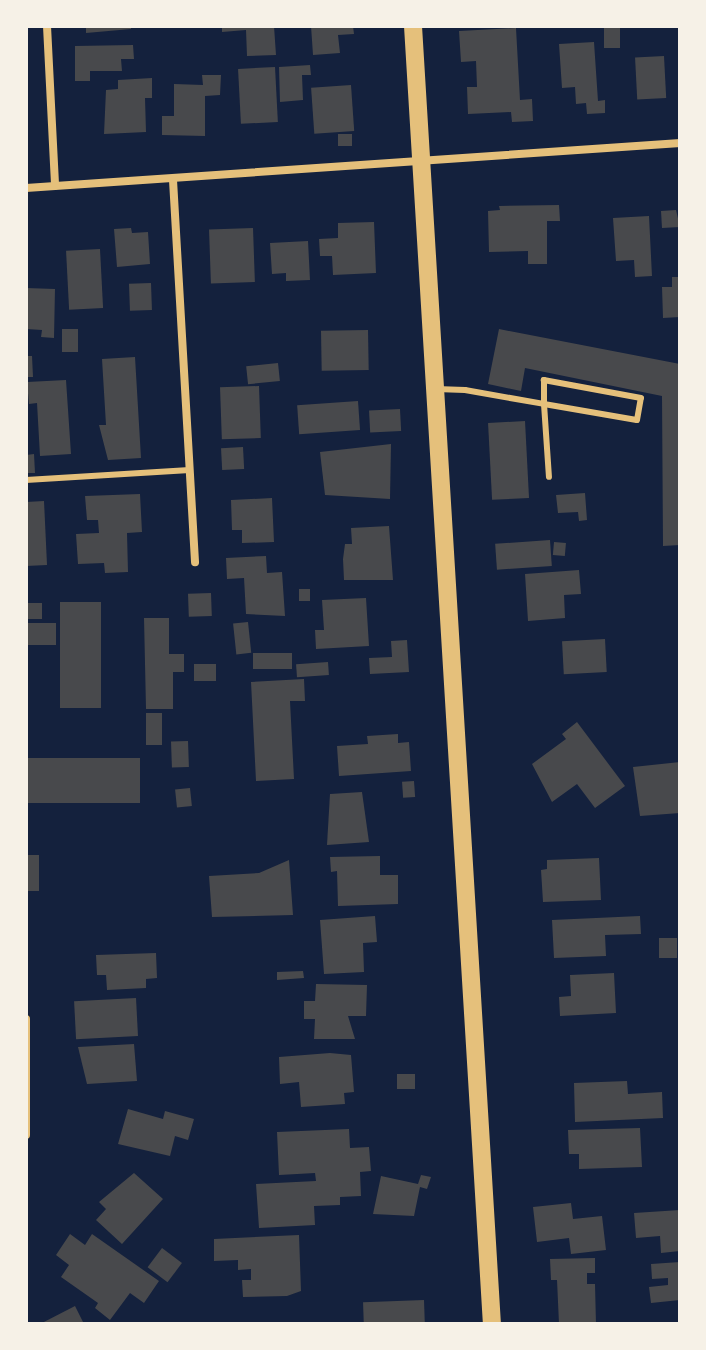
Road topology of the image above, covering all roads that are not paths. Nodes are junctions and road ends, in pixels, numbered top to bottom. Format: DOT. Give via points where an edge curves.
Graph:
graph roads {
  1 [pos="47,26"];
  2 [pos="413,26"];
  3 [pos="680,143"];
  4 [pos="422,161"];
  5 [pos="173,180"];
  6 [pos="55,186"];
  7 [pos="26,188"];
  8 [pos="436,389"];
  9 [pos="544,404"];
  10 [pos="191,470"];
  11 [pos="549,477"];
  12 [pos="26,480"];
  13 [pos="195,562"];
  14 [pos="26,1019"];
  15 [pos="26,1135"];
  16 [pos="492,1324"];
  1 -- 6 [label="street"];
  2 -- 4 [label="main road"];
  3 -- 4 [label="street"];
  4 -- 5 [label="street"];
  4 -- 8 [label="main road"];
  5 -- 6 [label="street"];
  5 -- 10 [label="street"];
  6 -- 7 [label="street"];
  8 -- 9 [label="lane"];
  8 -- 16 [label="main road"];
  9 -- 9 [label="lane" via="637,420 641,398 544,380"];
  9 -- 11 [label="lane"];
  10 -- 12 [label="lane"];
  10 -- 13 [label="street"];
  14 -- 15 [label="street"];
}
